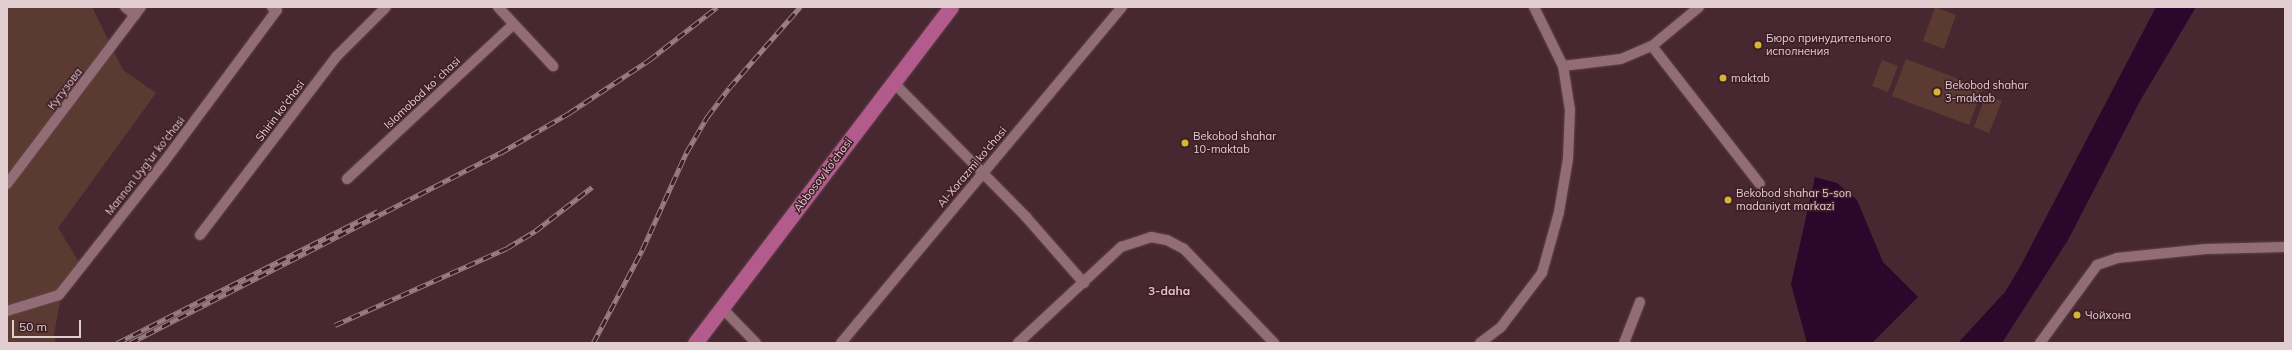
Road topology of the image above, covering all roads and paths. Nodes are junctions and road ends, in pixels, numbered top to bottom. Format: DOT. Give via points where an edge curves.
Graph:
graph roads {
  1 [pos="124,7"];
  2 [pos="272,7"];
  3 [pos="498,7"];
  4 [pos="951,7"];
  5 [pos="1122,7"];
  6 [pos="1534,7"];
  7 [pos="1698,7"];
  8 [pos="382,8"];
  9 [pos="138,11"];
  10 [pos="512,25"];
  11 [pos="1652,46"];
  12 [pos="553,66"];
  13 [pos="1563,66"];
  14 [pos="893,82"];
  15 [pos="983,173"];
  16 [pos="347,179"];
  17 [pos="7,184"];
  18 [pos="1760,184"];
  19 [pos="200,235"];
  20 [pos="2285,247"];
  21 [pos="1084,283"];
  22 [pos="1640,302"];
  23 [pos="722,308"];
  24 [pos="7,311"];
  25 [pos="696,343"];
  26 [pos="756,343"];
  27 [pos="841,343"];
  28 [pos="1018,343"];
  29 [pos="1274,343"];
  30 [pos="1480,343"];
  31 [pos="1624,343"];
  32 [pos="2040,343"];
  1 -- 9 [label="street"];
  2 -- 24 [label="street, Mannon Uyg'ur ko'chasi" via="276,10 164,162 59,295"];
  3 -- 10 [label="street"];
  4 -- 14 [label="main road, Abbosov ko'chasi"];
  5 -- 15 [label="street, Al-Xorazmi ko'chasi"];
  6 -- 13 [label="street"];
  7 -- 11 [label="street"];
  8 -- 19 [label="street, Shirin ko'chasi" via="337,56"];
  9 -- 17 [label="street, Кутузова"];
  10 -- 12 [label="street"];
  10 -- 16 [label="street, Islomobod koʻchasi"];
  11 -- 13 [label="street" via="1621,59"];
  11 -- 18 [label="street"];
  13 -- 30 [label="street" via="1570,110 1568,159 1551,244 1542,273 1526,296 1501,326"];
  14 -- 15 [label="street"];
  14 -- 23 [label="main road, Abbosov ko'chasi"];
  15 -- 21 [label="street"];
  15 -- 27 [label="street, Al-Xorazmi ko'chasi"];
  20 -- 32 [label="street" via="2198,250 2117,258 2097,265"];
  21 -- 28 [label="street"];
  21 -- 29 [label="street" via="1121,248 1151,237 1167,240 1184,249"];
  22 -- 31 [label="street"];
  23 -- 25 [label="main road, Abbosov ko'chasi"];
  23 -- 26 [label="street"];
}
